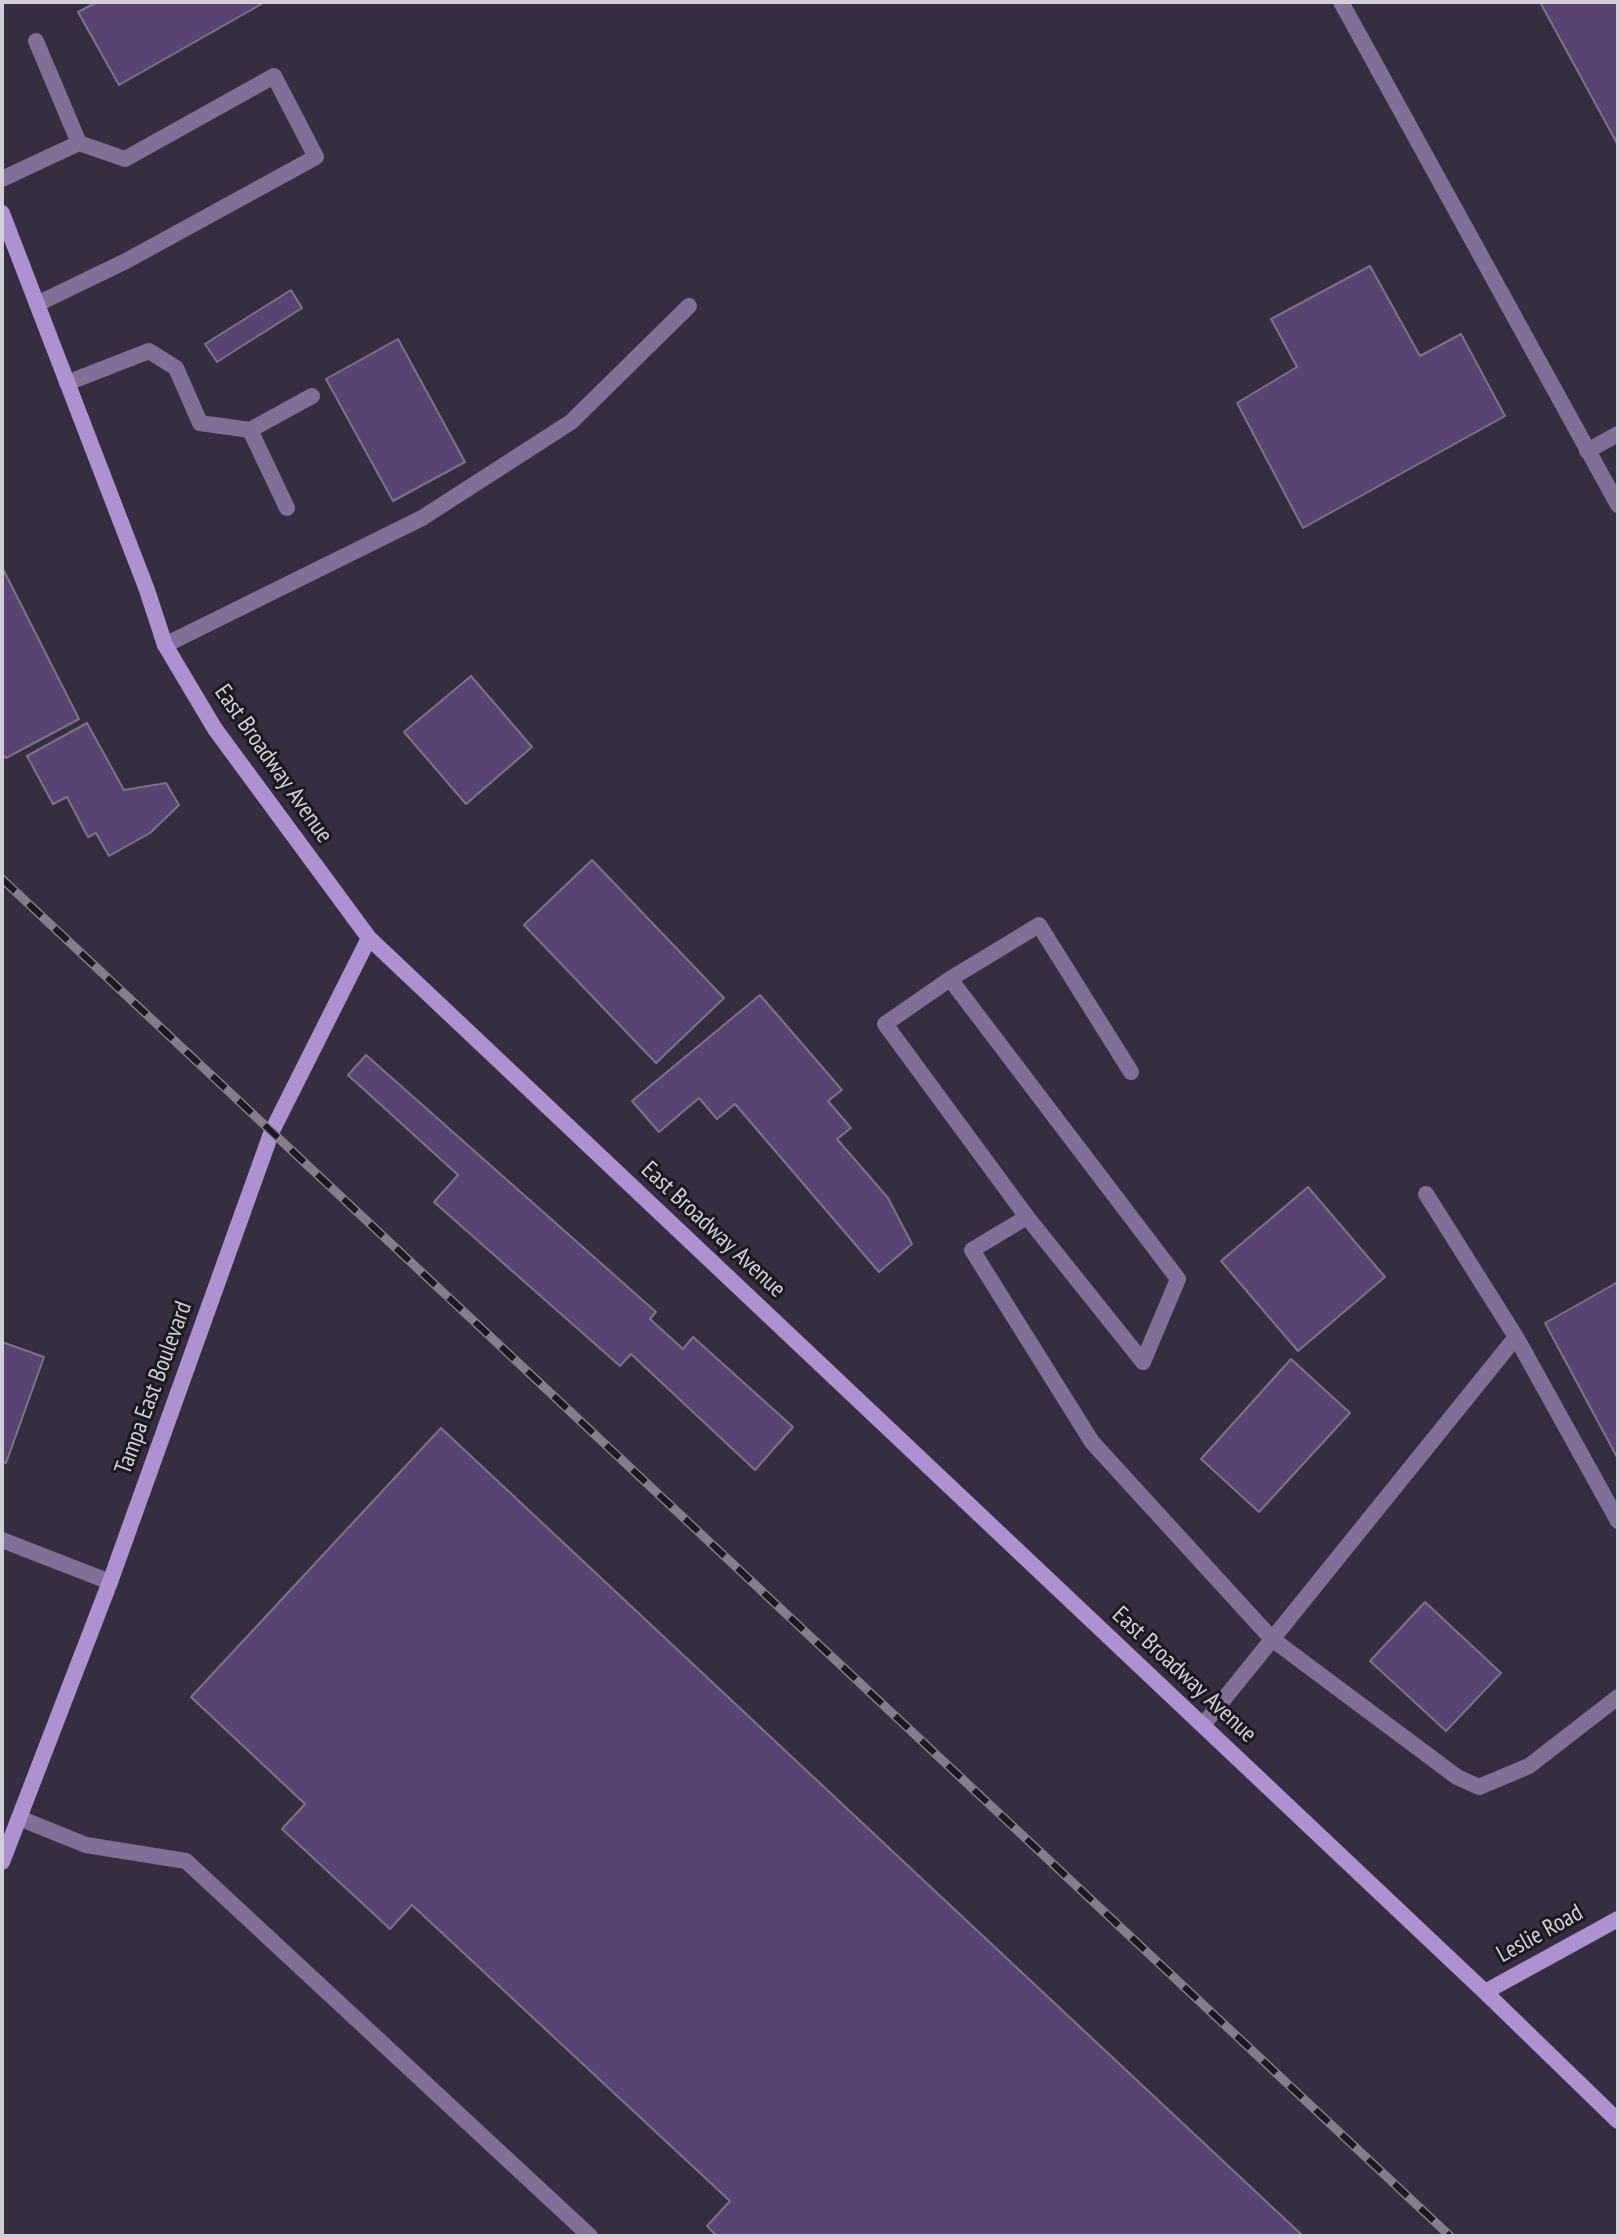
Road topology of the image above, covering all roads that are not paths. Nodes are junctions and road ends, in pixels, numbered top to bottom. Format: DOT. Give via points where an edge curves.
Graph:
graph roads {
  1 [pos="1341,2"];
  2 [pos="36,41"];
  3 [pos="79,143"];
  4 [pos="2,179"];
  5 [pos="2,213"];
  6 [pos="37,304"];
  7 [pos="689,306"];
  8 [pos="67,383"];
  9 [pos="312,396"];
  10 [pos="250,430"];
  11 [pos="1618,434"];
  12 [pos="1587,451"];
  13 [pos="1618,505"];
  14 [pos="287,508"];
  15 [pos="165,645"];
  16 [pos="369,938"];
  17 [pos="950,979"];
  18 [pos="1131,1072"];
  19 [pos="1426,1194"];
  20 [pos="1027,1217"];
  21 [pos="1516,1337"];
  22 [pos="1618,1521"];
  23 [pos="2,1540"];
  24 [pos="110,1582"];
  25 [pos="1272,1639"];
  26 [pos="1618,1697"];
  27 [pos="1203,1725"];
  28 [pos="19,1818"];
  29 [pos="2,1862"];
  30 [pos="1618,1919"];
  31 [pos="1485,1992"];
  32 [pos="1618,2121"];
  33 [pos="590,2236"];
  1 -- 12 [label="lane"];
  2 -- 3 [label="lane"];
  3 -- 4 [label="lane"];
  3 -- 6 [label="lane" via="125,159 274,76 316,157"];
  5 -- 6 [label="main road, East Broadway Avenue"];
  6 -- 8 [label="main road, East Broadway Avenue"];
  7 -- 15 [label="lane" via="571,422 422,518"];
  8 -- 10 [label="lane" via="149,351 176,368 200,423"];
  8 -- 15 [label="main road, East Broadway Avenue"];
  9 -- 10 [label="lane"];
  10 -- 14 [label="lane"];
  11 -- 12 [label="lane"];
  12 -- 13 [label="lane"];
  15 -- 16 [label="main road, East Broadway Avenue" via="215,729"];
  16 -- 24 [label="main road, Tampa East Boulevard" via="272,1131"];
  16 -- 27 [label="main road, East Broadway Avenue"];
  17 -- 18 [label="lane" via="1039,925"];
  17 -- 20 [label="lane" via="885,1024"];
  17 -- 20 [label="lane" via="1178,1279 1143,1362"];
  19 -- 21 [label="lane"];
  20 -- 25 [label="lane" via="972,1250 1092,1442"];
  21 -- 22 [label="lane"];
  21 -- 25 [label="lane"];
  23 -- 24 [label="lane"];
  24 -- 28 [label="main road, Tampa East Boulevard"];
  25 -- 26 [label="lane" via="1457,1777 1479,1787 1529,1766"];
  25 -- 27 [label="lane"];
  27 -- 31 [label="main road, East Broadway Avenue"];
  28 -- 29 [label="main road, Tampa East Boulevard"];
  28 -- 33 [label="lane" via="86,1845 186,1861"];
  30 -- 31 [label="main road, Leslie Road"];
  31 -- 32 [label="main road, East Broadway Avenue"];
}
